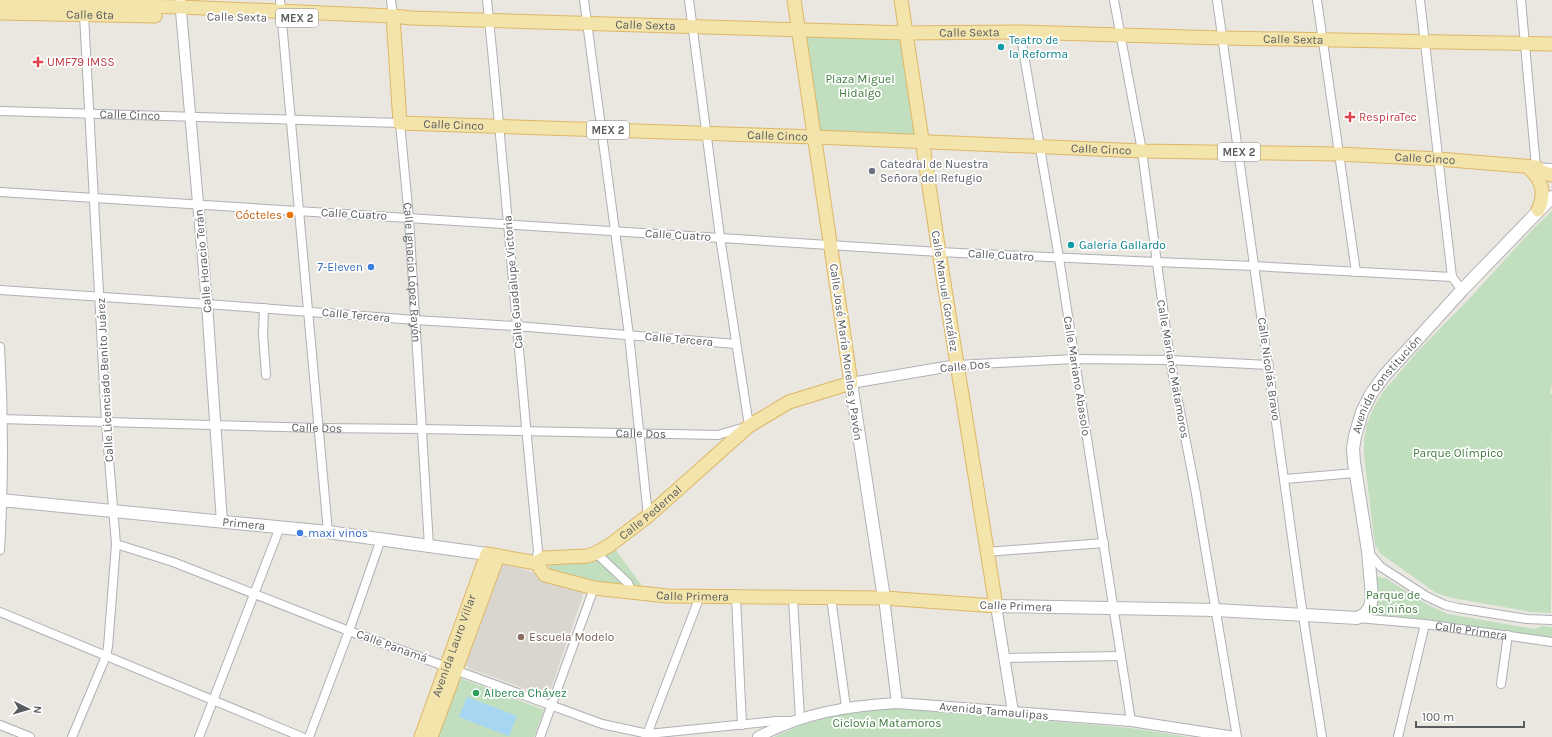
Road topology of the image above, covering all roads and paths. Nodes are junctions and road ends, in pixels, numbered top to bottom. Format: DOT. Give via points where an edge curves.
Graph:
graph roads {
  1 [pos="391,0"];
  2 [pos="487,0"];
  3 [pos="584,0"];
  4 [pos="688,0"];
  5 [pos="794,0"];
  6 [pos="901,0"];
  7 [pos="1114,0"];
  8 [pos="1217,0"];
  9 [pos="1317,0"];
  10 [pos="1420,0"];
  11 [pos="1521,0"];
  12 [pos="0,3"];
  13 [pos="83,7"];
  14 [pos="180,8"];
  15 [pos="282,10"];
  16 [pos="0,13"];
  17 [pos="393,20"];
  18 [pos="489,20"];
  19 [pos="587,24"];
  20 [pos="693,27"];
  21 [pos="799,30"];
  22 [pos="1020,32"];
  23 [pos="906,33"];
  24 [pos="1120,35"];
  25 [pos="1222,38"];
  26 [pos="1322,39"];
  27 [pos="1424,41"];
  28 [pos="1525,44"];
  29 [pos="1552,44"];
  30 [pos="0,110"];
  31 [pos="90,113"];
  32 [pos="191,116"];
  33 [pos="292,121"];
  34 [pos="400,124"];
  35 [pos="499,126"];
  36 [pos="602,130"];
  37 [pos="707,134"];
  38 [pos="815,137"];
  39 [pos="923,142"];
  40 [pos="1040,146"];
  41 [pos="1142,151"];
  42 [pos="1239,152"];
  43 [pos="1339,154"];
  44 [pos="1438,159"];
  45 [pos="1552,168"];
  46 [pos="1533,169"];
  47 [pos="1552,175"];
  48 [pos="0,192"];
  49 [pos="94,197"];
  50 [pos="1552,197"];
  51 [pos="199,204"];
  52 [pos="1538,210"];
  53 [pos="299,211"];
  54 [pos="409,218"];
  55 [pos="509,225"];
  56 [pos="614,231"];
  57 [pos="720,237"];
  58 [pos="830,245"];
  59 [pos="938,252"];
  60 [pos="1059,258"];
  61 [pos="1156,262"];
  62 [pos="1254,266"];
  63 [pos="1356,272"];
  64 [pos="1452,277"];
  65 [pos="0,290"];
  66 [pos="1462,290"];
  67 [pos="100,297"];
  68 [pos="207,304"];
  69 [pos="264,308"];
  70 [pos="308,311"];
  71 [pos="415,320"];
  72 [pos="516,326"];
  73 [pos="629,335"];
  74 [pos="736,344"];
  75 [pos="0,347"];
  76 [pos="1074,359"];
  77 [pos="1170,360"];
  78 [pos="957,365"];
  79 [pos="1269,365"];
  80 [pos="266,375"];
  81 [pos="851,383"];
  82 [pos="2,419"];
  83 [pos="106,423"];
  84 [pos="215,425"];
  85 [pos="748,426"];
  86 [pos="319,428"];
  87 [pos="421,429"];
  88 [pos="526,431"];
  89 [pos="640,434"];
  90 [pos="1355,473"];
  91 [pos="1285,479"];
  92 [pos="1,500"];
  93 [pos="114,511"];
  94 [pos="648,516"];
  95 [pos="222,522"];
  96 [pos="280,527"];
  97 [pos="328,532"];
  98 [pos="380,539"];
  99 [pos="1104,543"];
  100 [pos="116,544"];
  101 [pos="429,546"];
  102 [pos="0,550"];
  103 [pos="1368,551"];
  104 [pos="986,552"];
  105 [pos="596,553"];
  106 [pos="493,555"];
  107 [pos="536,563"];
  108 [pos="594,588"];
  109 [pos="632,593"];
  110 [pos="254,594"];
  111 [pos="700,596"];
  112 [pos="736,597"];
  113 [pos="793,598"];
  114 [pos="832,598"];
  115 [pos="884,598"];
  116 [pos="996,606"];
  117 [pos="1115,609"];
  118 [pos="1216,610"];
  119 [pos="0,612"];
  120 [pos="1303,616"];
  121 [pos="1357,618"];
  122 [pos="1552,620"];
  123 [pos="1425,624"];
  124 [pos="349,631"];
  125 [pos="1508,635"];
  126 [pos="1552,642"];
  127 [pos="106,656"];
  128 [pos="1121,656"];
  129 [pos="1005,658"];
  130 [pos="451,669"];
  131 [pos="1502,684"];
  132 [pos="214,701"];
  133 [pos="897,703"];
  134 [pos="551,706"];
  135 [pos="846,707"];
  136 [pos="1013,712"];
  137 [pos="796,720"];
  138 [pos="1132,722"];
  139 [pos="0,725"];
  140 [pos="742,725"];
  141 [pos="647,736"];
  142 [pos="30,737"];
  143 [pos="72,737"];
  144 [pos="199,737"];
  145 [pos="302,737"];
  146 [pos="309,737"];
  147 [pos="421,737"];
  148 [pos="431,737"];
  149 [pos="540,737"];
  150 [pos="758,737"];
  151 [pos="1236,737"];
  152 [pos="1322,737"];
  153 [pos="1398,737"];
  1 -- 17 [label="street, Calle Ignacio López Rayón"];
  2 -- 18 [label="street, Calle Guadalupe Victoria"];
  3 -- 19 [label="street"];
  4 -- 20 [label="street"];
  5 -- 21 [label="main road, Calle José María Morelos y Pavón"];
  6 -- 23 [label="main road, Calle Manuel González"];
  7 -- 24 [label="street, Calle Mariano Matamoros"];
  8 -- 25 [label="street, Calle Nicolás Bravo"];
  9 -- 26 [label="street"];
  10 -- 27 [label="street"];
  11 -- 28 [label="street"];
  12 -- 13 [label="main road, Calle 6ta / MEX 2"];
  13 -- 14 [label="main road, Calle 6ta / MEX 2"];
  13 -- 16 [label="main road, Calle 6ta / MEX 2"];
  13 -- 31 [label="street, Calle Licenciado Benito Juárez"];
  14 -- 15 [label="main road, Calle Sexta / MEX 2"];
  14 -- 32 [label="street, Calle Horacio Terán"];
  15 -- 17 [label="main road, Calle Sexta / MEX 2"];
  15 -- 33 [label="street"];
  17 -- 18 [label="main road, Calle Sexta / MEX 2"];
  17 -- 34 [label="main road, Calle Ignacio López Rayón"];
  18 -- 19 [label="main road, Calle Sexta / MEX 2"];
  18 -- 35 [label="street, Calle Guadalupe Victoria"];
  19 -- 20 [label="main road, Calle Sexta / MEX 2"];
  19 -- 36 [label="street"];
  20 -- 21 [label="main road, Calle Sexta / MEX 2"];
  20 -- 37 [label="street"];
  21 -- 23 [label="main road, Calle Sexta / MEX 2"];
  21 -- 38 [label="main road, Calle José María Morelos y Pavón"];
  22 -- 23 [label="main road, Calle Sexta / MEX 2"];
  22 -- 24 [label="main road, Calle Sexta / MEX 2"];
  22 -- 40 [label="street, Calle Mariano Abasolo"];
  23 -- 39 [label="main road, Calle Manuel González"];
  24 -- 25 [label="main road, Calle Sexta / MEX 2"];
  24 -- 41 [label="street, Calle Mariano Matamoros"];
  25 -- 26 [label="main road, Calle Sexta / MEX 2"];
  25 -- 42 [label="street, Calle Nicolás Bravo"];
  26 -- 27 [label="main road, Calle Sexta / MEX 2"];
  26 -- 43 [label="street"];
  27 -- 28 [label="main road, Calle Sexta / MEX 2"];
  27 -- 44 [label="street"];
  28 -- 29 [label="main road, Calle Sexta / MEX 2"];
  28 -- 46 [label="street"];
  30 -- 31 [label="street, Calle Cinco"];
  31 -- 32 [label="street, Calle Cinco"];
  31 -- 49 [label="street, Calle Licenciado Benito Juárez"];
  32 -- 33 [label="street, Calle Cinco"];
  32 -- 51 [label="street, Calle Horacio Terán"];
  33 -- 34 [label="street, Calle Cinco"];
  33 -- 53 [label="street"];
  34 -- 35 [label="main road, Calle Cinco / MEX 2"];
  34 -- 54 [label="street, Calle Ignacio López Rayón"];
  35 -- 36 [label="main road, Calle Cinco / MEX 2"];
  35 -- 55 [label="street, Calle Guadalupe Victoria"];
  36 -- 37 [label="main road, Calle Cinco / MEX 2"];
  36 -- 56 [label="street"];
  37 -- 38 [label="main road, Calle Cinco / MEX 2"];
  37 -- 57 [label="street"];
  38 -- 39 [label="main road, Calle Cinco / MEX 2"];
  38 -- 58 [label="main road, Calle José María Morelos y Pavón"];
  39 -- 40 [label="main road, Calle Cinco / MEX 2"];
  39 -- 59 [label="main road, Calle Manuel González"];
  40 -- 41 [label="main road, Calle Cinco / MEX 2"];
  40 -- 60 [label="street, Calle Mariano Abasolo"];
  41 -- 42 [label="main road, Calle Cinco / MEX 2"];
  41 -- 61 [label="street, Calle Mariano Matamoros"];
  42 -- 43 [label="main road, Calle Cinco / MEX 2"];
  42 -- 62 [label="street, Calle Nicolás Bravo"];
  43 -- 44 [label="main road, Calle Cinco / MEX 2"];
  43 -- 63 [label="street"];
  44 -- 46 [label="main road, Calle Cinco / MEX 2"];
  44 -- 64 [label="street"];
  45 -- 46 [label="street"];
  46 -- 47 [label="main road, Calle Cinco / MEX 2"];
  46 -- 52 [label="main road" via="1543,192"];
  48 -- 49 [label="street, Calle Cuatro"];
  49 -- 51 [label="street, Calle Cuatro"];
  49 -- 67 [label="street, Calle Licenciado Benito Juárez"];
  50 -- 52 [label="main road, Avenida Constitución"];
  51 -- 53 [label="street, Calle Cuatro"];
  51 -- 68 [label="street, Calle Horacio Terán"];
  52 -- 66 [label="main road, Avenida Constitución"];
  53 -- 54 [label="street, Calle Cuatro"];
  53 -- 70 [label="street"];
  54 -- 55 [label="street, Calle Cuatro"];
  54 -- 71 [label="street, Calle Ignacio López Rayón"];
  55 -- 56 [label="street, Calle Cuatro"];
  55 -- 72 [label="street, Calle Guadalupe Victoria"];
  56 -- 57 [label="street, Calle Cuatro"];
  56 -- 73 [label="street"];
  57 -- 58 [label="street, Calle Cuatro"];
  57 -- 74 [label="street"];
  58 -- 59 [label="street, Calle Cuatro"];
  58 -- 81 [label="main road, Calle José María Morelos y Pavón"];
  59 -- 60 [label="street, Calle Cuatro"];
  59 -- 78 [label="main road, Calle Manuel González"];
  60 -- 61 [label="street, Calle Cuatro"];
  60 -- 76 [label="street, Calle Mariano Abasolo"];
  61 -- 62 [label="street, Calle Cuatro"];
  61 -- 77 [label="street, Calle Mariano Matamoros"];
  62 -- 63 [label="street, Calle Cuatro"];
  62 -- 79 [label="street, Calle Nicolás Bravo"];
  63 -- 64 [label="street, Calle Cuatro"];
  64 -- 66 [label="street"];
  65 -- 67 [label="street, Calle Tercera"];
  66 -- 90 [label="main road, Avenida Constitución" via="1384,376 1371,394 1362,412 1355,436"];
  67 -- 68 [label="street, Calle Tercera"];
  67 -- 83 [label="street, Calle Licenciado Benito Juárez"];
  68 -- 69 [label="street, Calle Tercera"];
  68 -- 84 [label="street, Calle Horacio Terán"];
  69 -- 70 [label="street, Calle Tercera"];
  69 -- 80 [label="street"];
  70 -- 71 [label="street, Calle Tercera"];
  70 -- 86 [label="street"];
  71 -- 72 [label="street, Calle Tercera"];
  71 -- 87 [label="street, Calle Ignacio López Rayón"];
  72 -- 73 [label="street, Calle Tercera"];
  72 -- 88 [label="street, Calle Guadalupe Victoria"];
  73 -- 74 [label="street, Calle Tercera"];
  73 -- 89 [label="street"];
  74 -- 85 [label="street"];
  75 -- 82 [label="street"];
  76 -- 77 [label="street, Calle Dos"];
  76 -- 78 [label="street, Calle Dos"];
  76 -- 99 [label="street, Calle Mariano Abasolo"];
  77 -- 79 [label="street, Calle Dos"];
  77 -- 118 [label="street, Calle Mariano Matamoros"];
  78 -- 81 [label="street, Calle Dos"];
  78 -- 104 [label="main road, Calle Manuel González"];
  79 -- 91 [label="street, Calle Nicolás Bravo"];
  81 -- 85 [label="main road, Calle Dos" via="789,402"];
  81 -- 115 [label="main road, Calle José María Morelos y Pavón"];
  82 -- 83 [label="street, Calle Dos"];
  82 -- 92 [label="street"];
  83 -- 84 [label="street, Calle Dos"];
  83 -- 93 [label="street, Calle Licenciado Benito Juárez"];
  84 -- 86 [label="street, Calle Dos"];
  84 -- 95 [label="street, Calle Horacio Terán"];
  85 -- 89 [label="street, Calle Dos" via="718,435"];
  85 -- 94 [label="main road, Calle Pedernal"];
  86 -- 87 [label="street, Calle Dos"];
  86 -- 97 [label="street"];
  87 -- 88 [label="street, Calle Dos"];
  87 -- 101 [label="street, Calle Ignacio López Rayón"];
  88 -- 89 [label="street, Calle Dos"];
  88 -- 107 [label="street, Calle Guadalupe Victoria" via="538,550"];
  89 -- 94 [label="street"];
  90 -- 91 [label="street"];
  90 -- 103 [label="main road, Avenida Constitución"];
  91 -- 120 [label="street, Calle Nicolás Bravo"];
  92 -- 93 [label="main road, Primera"];
  92 -- 102 [label="street"];
  93 -- 95 [label="main road, Primera"];
  93 -- 100 [label="street, Calle Licenciado Benito Juárez"];
  94 -- 105 [label="main road, Calle Pedernal"];
  95 -- 96 [label="main road, Primera"];
  96 -- 97 [label="main road, Primera"];
  96 -- 110 [label="street"];
  97 -- 98 [label="main road, Primera"];
  98 -- 101 [label="main road, Primera"];
  98 -- 124 [label="street"];
  99 -- 104 [label="street"];
  99 -- 117 [label="street, Calle Mariano Abasolo"];
  100 -- 110 [label="street, Calle Panamá" via="173,562"];
  100 -- 127 [label="street, Calle Licenciado Benito Juárez"];
  101 -- 106 [label="main road, Primera"];
  103 -- 121 [label="main road, Avenida Constitución" via="1372,602 1365,614"];
  103 -- 122 [label="street" via="1381,567 1439,603 1527,619"];
  104 -- 116 [label="main road, Calle Manuel González"];
  105 -- 107 [label="main road, Calle Pedernal" via="587,556 544,558"];
  105 -- 109 [label="street" via="628,583"];
  106 -- 107 [label="main road"];
  106 -- 130 [label="main road, Avenida Lauro Villar"];
  107 -- 108 [label="main road, Calle Primera" via="545,575"];
  108 -- 109 [label="main road, Calle Primera"];
  108 -- 134 [label="street"];
  109 -- 111 [label="main road, Calle Primera"];
  110 -- 124 [label="street, Calle Panamá"];
  110 -- 132 [label="street"];
  111 -- 112 [label="main road, Calle Primera"];
  111 -- 141 [label="street"];
  112 -- 113 [label="main road, Calle Primera"];
  112 -- 140 [label="street"];
  113 -- 114 [label="main road, Calle Primera"];
  113 -- 137 [label="street"];
  114 -- 115 [label="main road, Calle Primera"];
  114 -- 135 [label="street"];
  115 -- 116 [label="main road, Calle Primera"];
  115 -- 133 [label="street, Calle José María Morelos y Pavón"];
  116 -- 117 [label="main road, Calle Primera"];
  116 -- 129 [label="street"];
  117 -- 118 [label="main road, Calle Primera"];
  117 -- 128 [label="street, Calle Mariano Abasolo"];
  118 -- 120 [label="main road, Calle Primera"];
  118 -- 151 [label="street, Calle Mariano Matamoros"];
  119 -- 127 [label="street"];
  120 -- 121 [label="main road, Calle Primera"];
  120 -- 152 [label="street, Calle Nicolás Bravo"];
  121 -- 123 [label="street, Calle Primera"];
  123 -- 125 [label="street, Calle Primera"];
  123 -- 153 [label="street"];
  124 -- 130 [label="street, Calle Panamá"];
  124 -- 146 [label="street"];
  125 -- 126 [label="street, Calle Primera"];
  125 -- 131 [label="street"];
  127 -- 132 [label="street"];
  127 -- 143 [label="street, Calle Licenciado Benito Juárez"];
  128 -- 129 [label="street"];
  128 -- 138 [label="street, Calle Mariano Abasolo"];
  129 -- 136 [label="street"];
  130 -- 134 [label="street, Calle Panamá"];
  130 -- 147 [label="main road, Avenida Lauro Villar"];
  130 -- 148 [label="main road, Avenida Lauro Villar"];
  132 -- 144 [label="street"];
  132 -- 145 [label="street"];
  133 -- 135 [label="street, Avenida Tamaulipas"];
  133 -- 136 [label="street, Avenida Tamaulipas"];
  134 -- 141 [label="street, Calle Panamá"];
  134 -- 149 [label="street"];
  135 -- 137 [label="street, Avenida Tamaulipas"];
  136 -- 138 [label="street, Avenida Tamaulipas"];
  137 -- 140 [label="street, Calle Panamá"];
  137 -- 150 [label="street, Avenida Tamaulipas"];
  138 -- 151 [label="street, Avenida Tamaulipas"];
  139 -- 142 [label="street"];
  140 -- 141 [label="street, Calle Panamá"];
}
